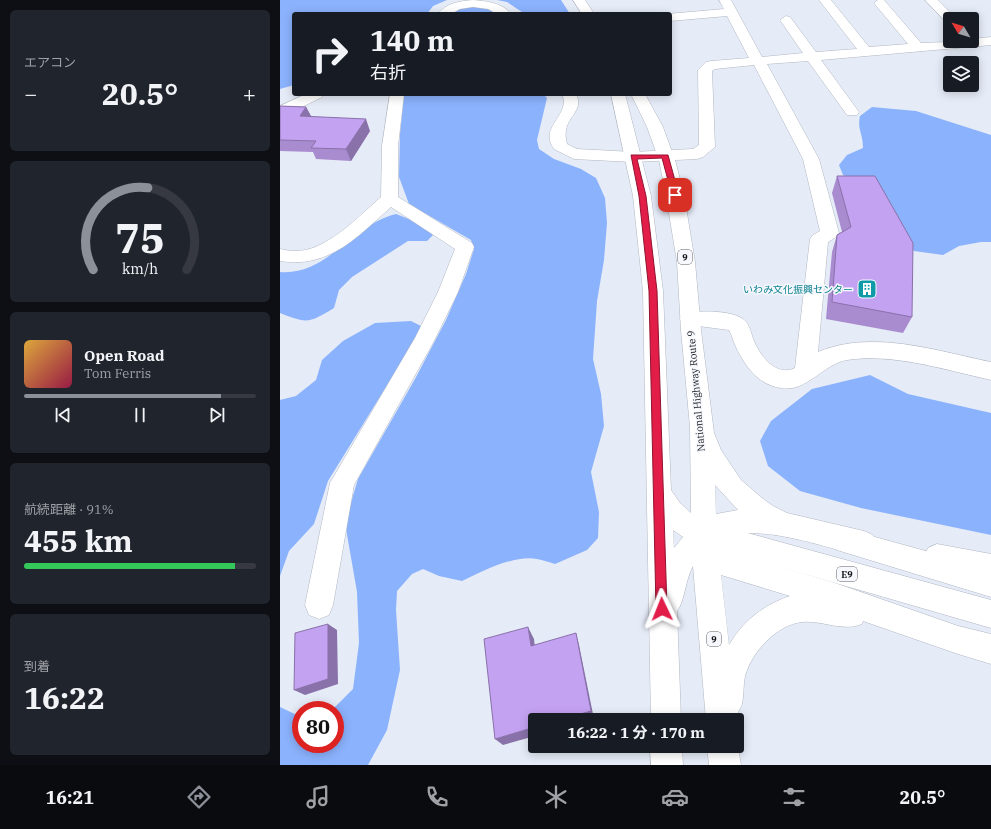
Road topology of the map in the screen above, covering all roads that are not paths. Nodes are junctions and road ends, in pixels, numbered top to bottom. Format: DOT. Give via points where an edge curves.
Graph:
graph roads {
  1 [pos="579,0"];
  2 [pos="725,0"];
  3 [pos="825,0"];
  4 [pos="931,0"];
  5 [pos="880,3"];
  6 [pos="446,12"];
  7 [pos="502,12"];
  8 [pos="587,12"];
  9 [pos="731,12"];
  10 [pos="943,12"];
  11 [pos="672,17"];
  12 [pos="786,20"];
  13 [pos="982,44"];
  14 [pos="918,48"];
  15 [pos="867,53"];
  16 [pos="814,57"];
  17 [pos="759,62"];
  18 [pos="313,96"];
  19 [pos="397,96"];
  20 [pos="570,96"];
  21 [pos="619,96"];
  22 [pos="639,96"];
  23 [pos="280,110"];
  24 [pos="852,112"];
  25 [pos="665,156"];
  26 [pos="634,157"];
  27 [pos="390,198"];
  28 [pos="280,255"];
  29 [pos="690,319"];
  30 [pos="991,371"];
  31 [pos="805,373"];
  32 [pos="702,427"];
  33 [pos="658,484"];
  34 [pos="659,524"];
  35 [pos="793,526"];
  36 [pos="846,541"];
  37 [pos="699,547"];
  38 [pos="991,566"];
  39 [pos="991,583"];
  40 [pos="319,605"];
  41 [pos="991,614"];
  42 [pos="958,640"];
  43 [pos="991,649"];
  44 [pos="664,682"];
  45 [pos="666,713"];
  46 [pos="720,713"];
  47 [pos="727,713"];
  48 [pos="666,753"];
  49 [pos="667,765"];
  1 -- 8 [label="main road"];
  2 -- 9 [label="main road"];
  3 -- 15 [label="main road"];
  4 -- 10 [label="main road"];
  5 -- 14 [label="main road"];
  6 -- 7 [label="main road" via="450,7 476,2 490,5"];
  9 -- 11 [label="main road"];
  9 -- 17 [label="main road"];
  12 -- 16 [label="main road"];
  13 -- 14 [label="main road"];
  14 -- 15 [label="main road"];
  15 -- 16 [label="main road"];
  16 -- 17 [label="main road"];
  16 -- 24 [label="main road"];
  17 -- 25 [label="main road" via="711,65 704,70 708,148 697,154"];
  17 -- 31 [label="main road" via="811,159 830,232 819,239"];
  18 -- 23 [label="main road"];
  19 -- 27 [label="main road" via="391,135"];
  20 -- 26 [label="main road" via="572,101 570,110 558,130 560,146 574,154"];
  21 -- 26 [label="main road"];
  22 -- 25 [label="main road, National Highway Route 9 / 9" via="655,127"];
  25 -- 26 [label="main road"];
  25 -- 29 [label="main road, National Highway Route 9 / 9" via="675,195 685,255"];
  26 -- 33 [label="main road" via="642,196 653,291"];
  27 -- 28 [label="main road" via="335,245 310,256 298,258"];
  27 -- 40 [label="main road" via="465,247 448,292 424,341 342,483"];
  29 -- 31 [label="main road" via="734,323 740,328 754,359 766,373 779,380 789,380"];
  29 -- 32 [label="main road, National Highway Route 9 / 9"];
  30 -- 31 [label="main road" via="907,354 865,350 827,358"];
  32 -- 35 [label="main road" via="717,465 732,488 763,514"];
  32 -- 37 [label="main road, National Highway Route 9 / 9"];
  33 -- 34 [label="main road"];
  33 -- 37 [label="main road" via="666,506 684,525"];
  34 -- 37 [label="main road" via="674,542"];
  34 -- 44 [label="main road"];
  35 -- 36 [label="main road"];
  35 -- 37 [label="main road" via="771,522 729,522"];
  36 -- 38 [label="main road"];
  36 -- 39 [label="main road"];
  37 -- 41 [label="main road, E9"];
  37 -- 42 [label="main road"];
  37 -- 44 [label="main road" via="673,580 669,596"];
  37 -- 46 [label="main road, National Highway Route 9 / 9"];
  42 -- 43 [label="main road"];
  42 -- 47 [label="main road" via="827,609 789,610 768,619 740,654 730,678"];
  44 -- 45 [label="main road"];
  48 -- 49 [label="main road"];
}
